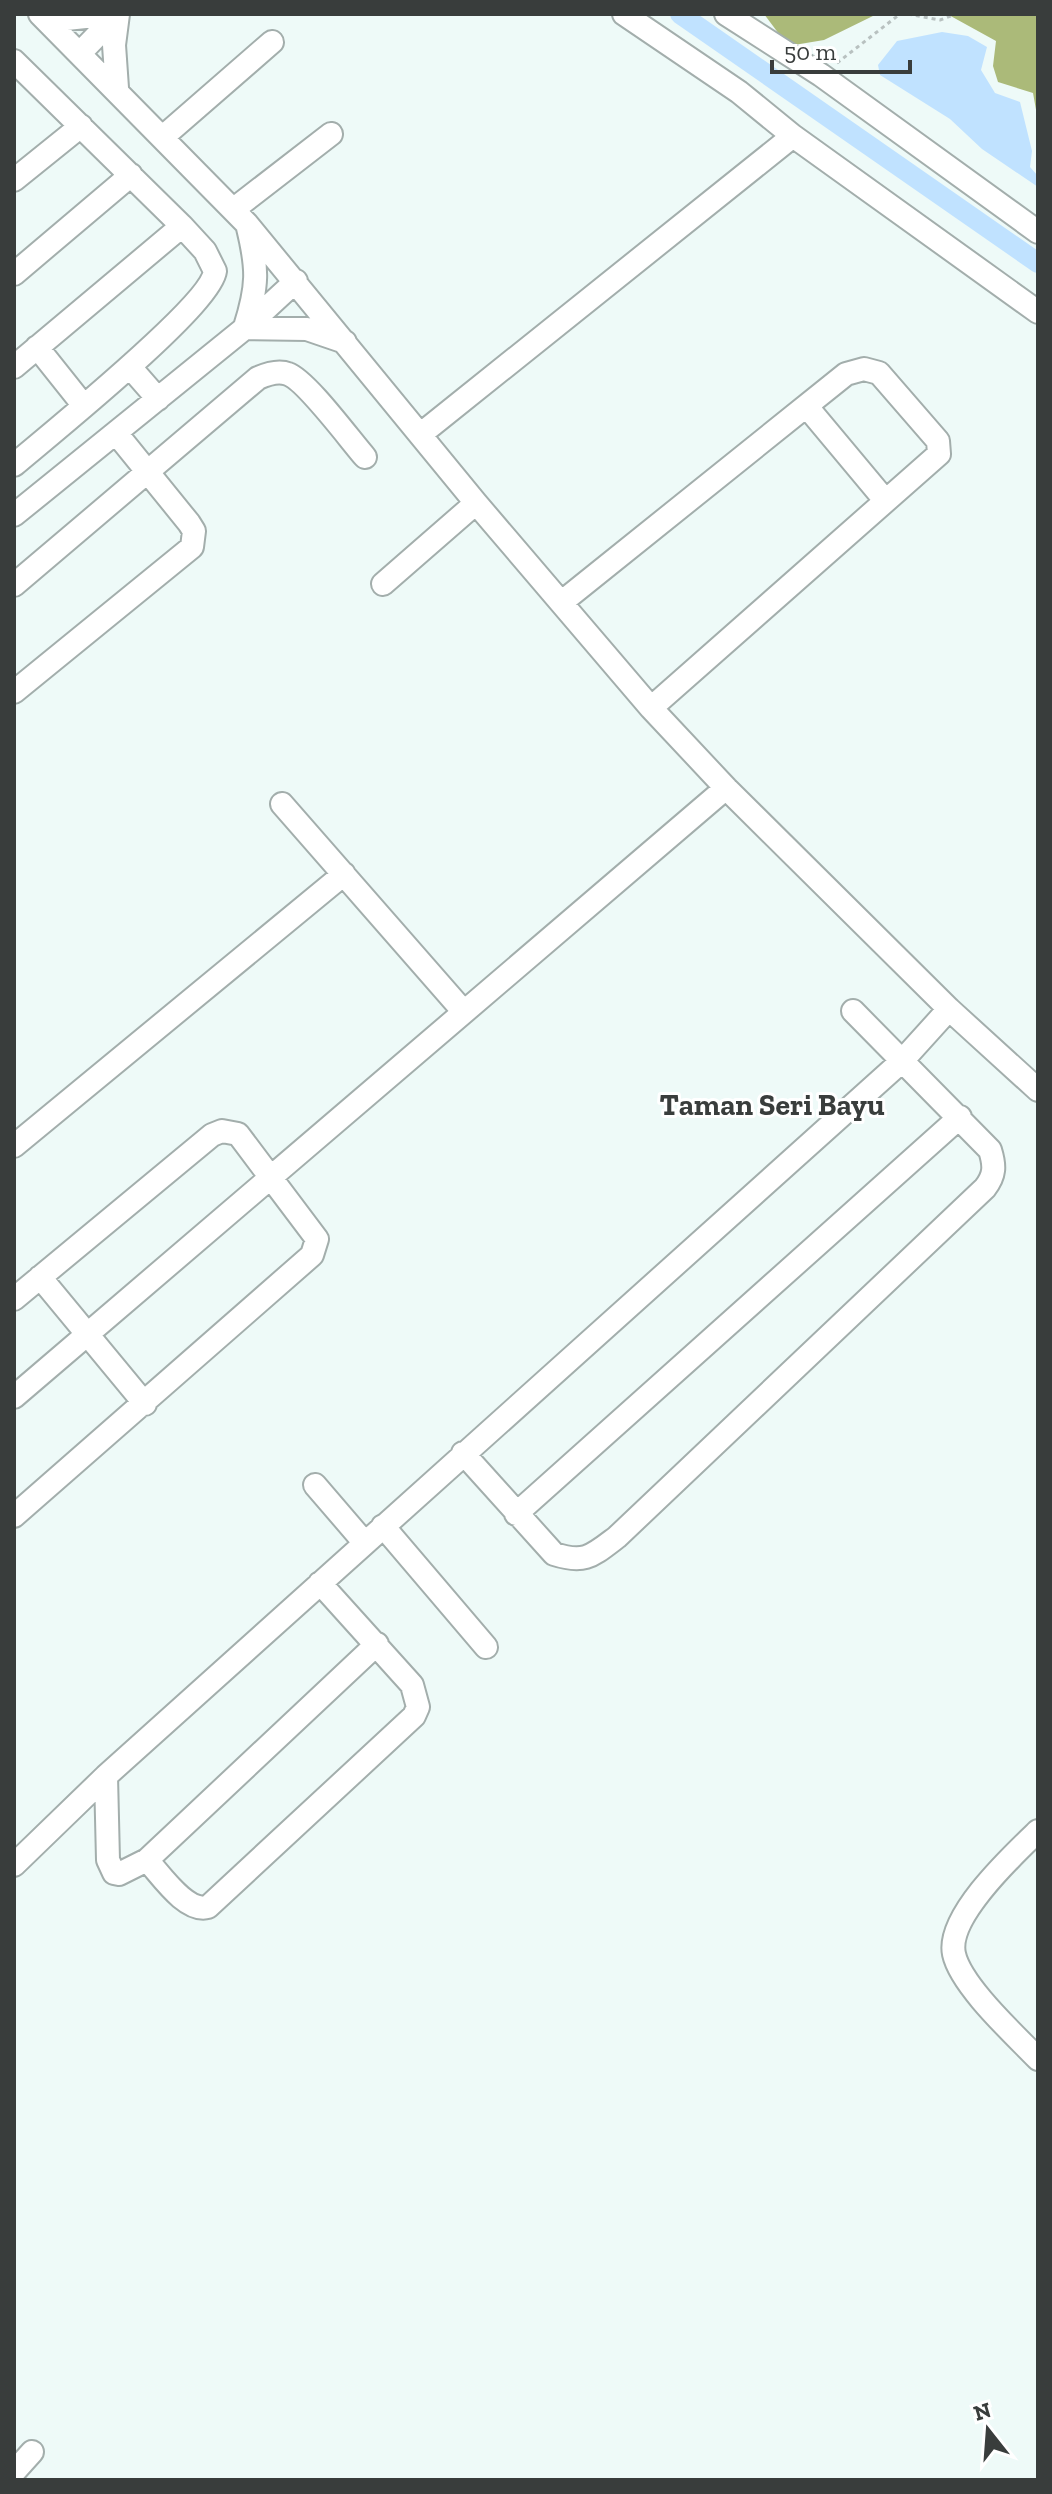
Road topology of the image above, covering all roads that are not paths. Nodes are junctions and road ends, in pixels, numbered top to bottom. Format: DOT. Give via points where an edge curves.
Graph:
graph roads {
  1 [pos="117,14"];
  2 [pos="624,14"];
  3 [pos="726,14"];
  4 [pos="44,18"];
  5 [pos="272,42"];
  6 [pos="81,52"];
  7 [pos="18,73"];
  8 [pos="117,88"];
  9 [pos="81,126"];
  10 [pos="331,134"];
  11 [pos="164,136"];
  12 [pos="793,136"];
  13 [pos="131,175"];
  14 [pos="14,180"];
  15 [pos="240,217"];
  16 [pos="182,226"];
  17 [pos="1038,232"];
  18 [pos="14,274"];
  19 [pos="296,281"];
  20 [pos="1038,312"];
  21 [pos="245,328"];
  22 [pos="347,342"];
  23 [pos="37,347"];
  24 [pos="14,367"];
  25 [pos="130,367"];
  26 [pos="158,399"];
  27 [pos="84,406"];
  28 [pos="808,408"];
  29 [pos="116,433"];
  30 [pos="421,434"];
  31 [pos="365,457"];
  32 [pos="14,465"];
  33 [pos="147,470"];
  34 [pos="884,499"];
  35 [pos="476,503"];
  36 [pos="14,515"];
  37 [pos="383,584"];
  38 [pos="14,585"];
  39 [pos="562,602"];
  40 [pos="14,692"];
  41 [pos="651,708"];
  42 [pos="726,788"];
  43 [pos="282,804"];
  44 [pos="344,874"];
  45 [pos="949,1009"];
  46 [pos="853,1011"];
  47 [pos="464,1012"];
  48 [pos="902,1061"];
  49 [pos="1038,1090"];
  50 [pos="960,1117"];
  51 [pos="14,1146"];
  52 [pos="271,1177"];
  53 [pos="40,1277"];
  54 [pos="14,1299"];
  55 [pos="86,1335"];
  56 [pos="14,1397"];
  57 [pos="145,1404"];
  58 [pos="463,1453"];
  59 [pos="315,1485"];
  60 [pos="516,1514"];
  61 [pos="14,1516"];
  62 [pos="383,1526"];
  63 [pos="364,1542"];
  64 [pos="320,1583"];
  65 [pos="377,1644"];
  66 [pos="486,1647"];
  67 [pos="106,1776"];
  68 [pos="1038,1831"];
  69 [pos="147,1860"];
  70 [pos="14,1865"];
  71 [pos="1038,2059"];
  72 [pos="32,2452"];
  73 [pos="14,2472"];
  1 -- 4 [label="street"];
  1 -- 6 [label="street"];
  1 -- 8 [label="street"];
  2 -- 12 [label="street" via="739,92"];
  3 -- 17 [label="street" via="821,75"];
  4 -- 6 [label="street"];
  5 -- 11 [label="street"];
  6 -- 8 [label="street"];
  7 -- 9 [label="street"];
  8 -- 11 [label="street"];
  9 -- 13 [label="street"];
  9 -- 14 [label="street"];
  10 -- 15 [label="street"];
  11 -- 15 [label="street"];
  12 -- 20 [label="street"];
  12 -- 30 [label="street"];
  13 -- 16 [label="street"];
  13 -- 18 [label="street"];
  15 -- 19 [label="street"];
  15 -- 21 [label="street" via="257,268 256,294"];
  16 -- 23 [label="street"];
  16 -- 25 [label="street" via="212,261 214,279"];
  19 -- 21 [label="street"];
  19 -- 22 [label="street"];
  21 -- 22 [label="street" via="307,329"];
  21 -- 26 [label="street"];
  22 -- 30 [label="street"];
  23 -- 24 [label="street"];
  23 -- 27 [label="street"];
  25 -- 26 [label="street"];
  25 -- 27 [label="street"];
  26 -- 29 [label="street"];
  27 -- 32 [label="street"];
  28 -- 34 [label="street"];
  28 -- 34 [label="street" via="846,374 864,369 879,373 938,441 939,454"];
  28 -- 39 [label="street"];
  29 -- 33 [label="street"];
  29 -- 36 [label="street"];
  30 -- 35 [label="street"];
  31 -- 33 [label="street" via="298,380 281,372 258,378"];
  33 -- 38 [label="street"];
  33 -- 40 [label="street" via="194,531 192,547"];
  34 -- 41 [label="street"];
  35 -- 37 [label="street"];
  35 -- 39 [label="street"];
  39 -- 41 [label="street"];
  41 -- 42 [label="street"];
  42 -- 45 [label="street"];
  42 -- 47 [label="street"];
  43 -- 44 [label="street"];
  44 -- 47 [label="street"];
  44 -- 51 [label="street"];
  45 -- 48 [label="street"];
  45 -- 49 [label="street"];
  46 -- 48 [label="street"];
  47 -- 52 [label="street"];
  48 -- 50 [label="street"];
  48 -- 58 [label="street"];
  50 -- 60 [label="street"];
  50 -- 60 [label="street" via="995,1163 985,1188 617,1537 594,1555 574,1560 554,1554"];
  52 -- 53 [label="street" via="238,1134 212,1135"];
  52 -- 55 [label="street"];
  52 -- 57 [label="street" via="317,1239 312,1255"];
  53 -- 54 [label="street"];
  53 -- 55 [label="street"];
  55 -- 56 [label="street"];
  55 -- 57 [label="street"];
  57 -- 61 [label="street"];
  58 -- 60 [label="street"];
  58 -- 62 [label="street"];
  59 -- 63 [label="street"];
  62 -- 63 [label="street"];
  62 -- 66 [label="street"];
  63 -- 64 [label="street"];
  64 -- 65 [label="street"];
  64 -- 67 [label="street"];
  65 -- 69 [label="street"];
  65 -- 69 [label="street" via="412,1685 418,1707 414,1716 208,1907 190,1904"];
  67 -- 69 [label="street" via="111,1867 119,1874"];
  67 -- 70 [label="street"];
  68 -- 71 [label="street" via="977,1899 954,1940 954,1955 975,1990"];
  72 -- 73 [label="street"];
}
